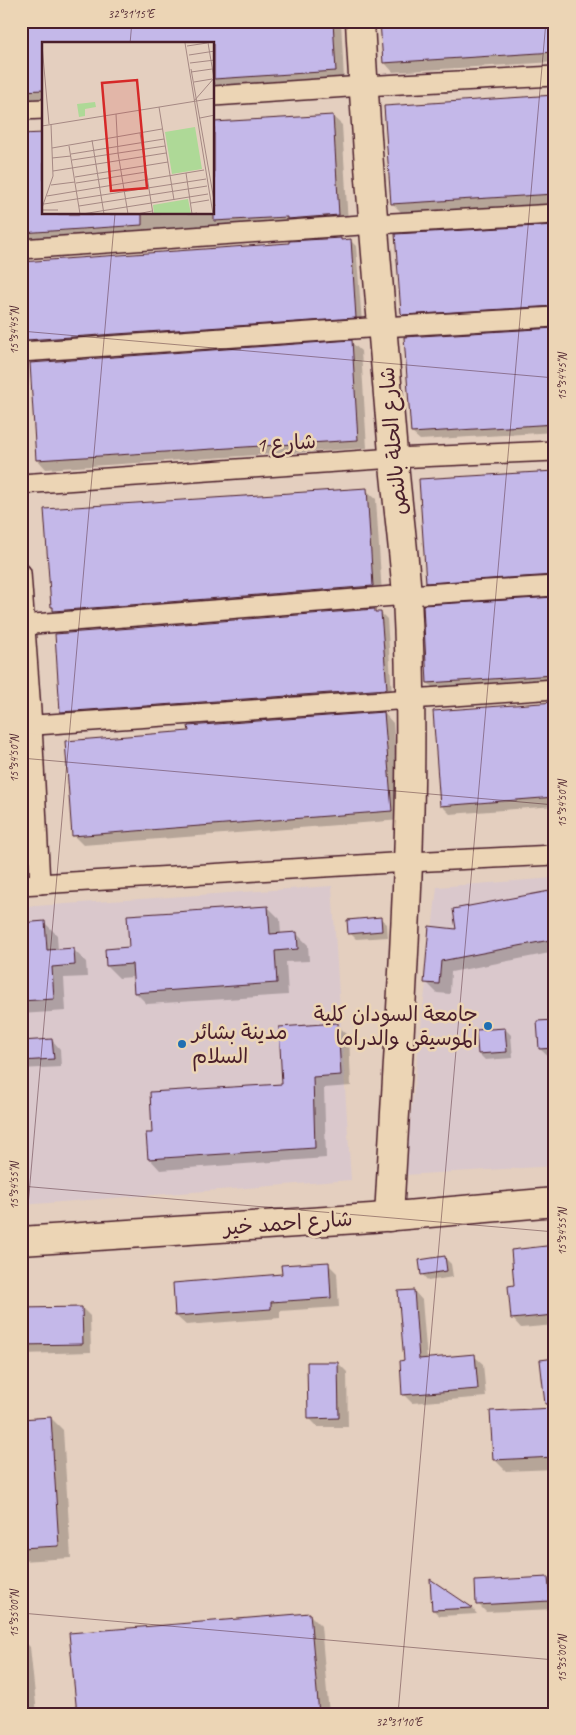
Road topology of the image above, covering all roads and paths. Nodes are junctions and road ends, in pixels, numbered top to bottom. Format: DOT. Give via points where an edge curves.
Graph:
graph roads {
  1 [pos="360,21"];
  2 [pos="555,76"];
  3 [pos="364,86"];
  4 [pos="215,96"];
  5 [pos="42,109"];
  6 [pos="21,110"];
  7 [pos="555,214"];
  8 [pos="375,224"];
  9 [pos="21,249"];
  10 [pos="555,317"];
  11 [pos="382,327"];
  12 [pos="21,352"];
  13 [pos="555,451"];
  14 [pos="394,458"];
  15 [pos="21,484"];
  16 [pos="21,573"];
  17 [pos="555,586"];
  18 [pos="407,595"];
  19 [pos="23,624"];
  20 [pos="555,689"];
  21 [pos="410,698"];
  22 [pos="27,725"];
  23 [pos="555,855"];
  24 [pos="409,862"];
  25 [pos="31,884"];
  26 [pos="555,1202"];
  27 [pos="389,1217"];
  28 [pos="21,1241"];
  1 -- 3 [label="street, شارع الحلة بالنص"];
  2 -- 3 [label="street"];
  3 -- 4 [label="street"];
  3 -- 8 [label="street, شارع الحلة بالنص"];
  5 -- 6 [label="street"];
  7 -- 8 [label="street"];
  8 -- 9 [label="street"];
  8 -- 11 [label="street, شارع الحلة بالنص"];
  10 -- 11 [label="street"];
  11 -- 12 [label="street"];
  11 -- 14 [label="street, شارع الحلة بالنص"];
  13 -- 14 [label="street, شارع 1"];
  14 -- 15 [label="street, شارع 1"];
  14 -- 18 [label="street, شارع الحلة بالنص"];
  16 -- 19 [label="street"];
  17 -- 18 [label="street"];
  18 -- 19 [label="street"];
  18 -- 21 [label="street, شارع الحلة بالنص"];
  19 -- 22 [label="street"];
  20 -- 21 [label="street"];
  21 -- 22 [label="street"];
  21 -- 24 [label="street, شارع الحلة بالنص"];
  22 -- 25 [label="street"];
  23 -- 24 [label="street"];
  24 -- 25 [label="street"];
  24 -- 27 [label="street, شارع الحلة بالنص"];
  26 -- 27 [label="street, شارع احمد خير"];
  27 -- 28 [label="street, شارع احمد خير"];
}
